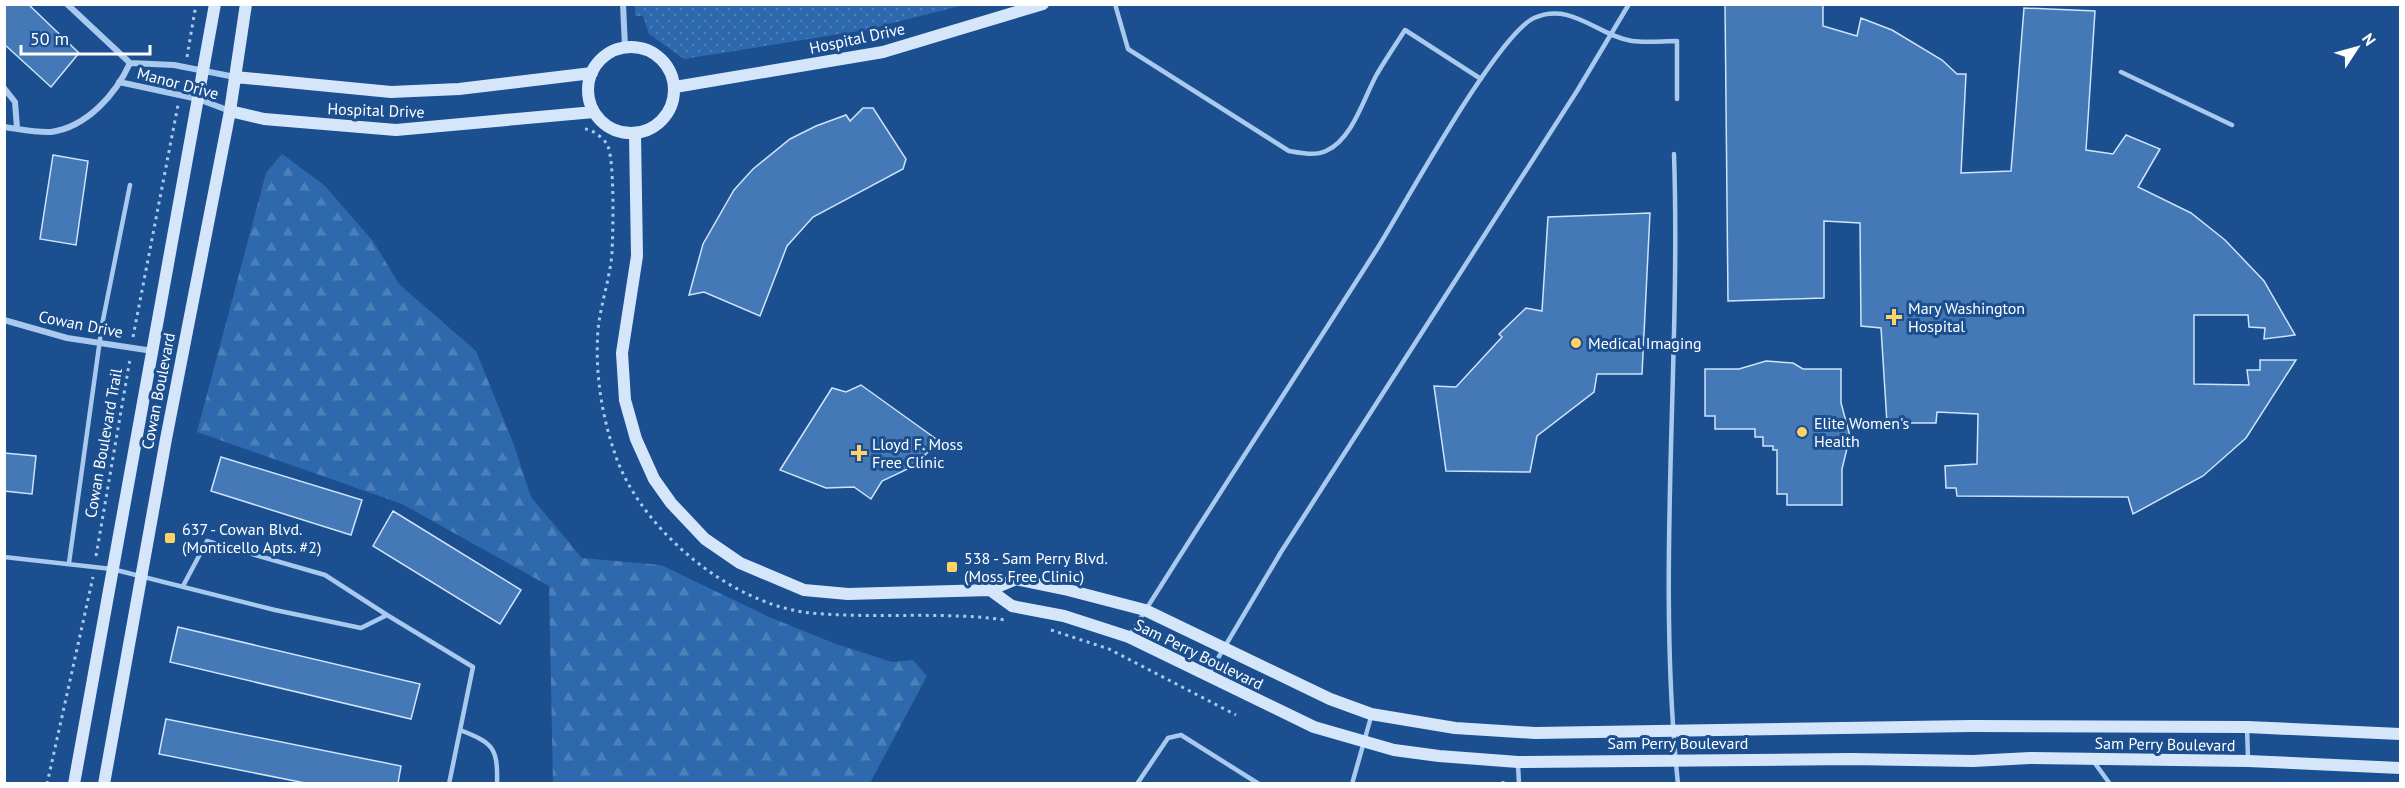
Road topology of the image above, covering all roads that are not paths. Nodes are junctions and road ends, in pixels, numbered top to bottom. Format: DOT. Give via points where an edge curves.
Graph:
graph roads {
  1 [pos="67,4"];
  2 [pos="215,4"];
  3 [pos="246,4"];
  4 [pos="623,4"];
  5 [pos="1043,4"];
  6 [pos="1114,4"];
  7 [pos="1629,4"];
  8 [pos="1611,34"];
  9 [pos="625,47"];
  10 [pos="130,63"];
  11 [pos="203,71"];
  12 [pos="2121,72"];
  13 [pos="592,74"];
  14 [pos="234,77"];
  15 [pos="1481,79"];
  16 [pos="120,82"];
  17 [pos="675,87"];
  18 [pos="4,88"];
  19 [pos="198,99"];
  20 [pos="1677,99"];
  21 [pos="230,111"];
  22 [pos="594,112"];
  23 [pos="2232,124"];
  24 [pos="4,127"];
  25 [pos="17,128"];
  26 [pos="634,134"];
  27 [pos="1674,154"];
  28 [pos="130,185"];
  29 [pos="4,320"];
  30 [pos="100,345"];
  31 [pos="153,351"];
  32 [pos="4,557"];
  33 [pos="69,563"];
  34 [pos="112,569"];
  35 [pos="141,576"];
  36 [pos="183,586"];
  37 [pos="990,590"];
  38 [pos="1145,610"];
  39 [pos="387,615"];
  40 [pos="1129,637"];
  41 [pos="1224,649"];
  42 [pos="1207,677"];
  43 [pos="1371,714"];
  44 [pos="2247,727"];
  45 [pos="460,730"];
  46 [pos="1674,732"];
  47 [pos="2400,734"];
  48 [pos="1365,741"];
  49 [pos="1676,759"];
  50 [pos="2091,759"];
  51 [pos="2248,761"];
  52 [pos="1518,762"];
  53 [pos="2400,768"];
  54 [pos="74,783"];
  55 [pos="104,783"];
  56 [pos="448,783"];
  57 [pos="498,783"];
  58 [pos="1137,783"];
  59 [pos="1259,783"];
  60 [pos="1352,783"];
  61 [pos="1519,783"];
  62 [pos="1678,783"];
  63 [pos="2110,783"];
  1 -- 10 [label="street"];
  2 -- 11 [label="street, Cowan Boulevard"];
  3 -- 14 [label="street, Cowan Boulevard"];
  4 -- 9 [label="street"];
  5 -- 17 [label="street, Hospital Drive" via="883,52"];
  6 -- 15 [label="lane" via="1128,50 1289,151 1316,154 1339,141 1405,30"];
  7 -- 8 [label="lane"];
  8 -- 15 [label="lane" via="1581,19 1560,13 1545,14 1521,28"];
  8 -- 20 [label="lane" via="1631,41 1677,41"];
  8 -- 41 [label="lane"];
  9 -- 13 [label="street" via="602,58"];
  9 -- 17 [label="street" via="639,48 658,57 671,73"];
  10 -- 11 [label="street, Manor Drive"];
  10 -- 16 [label="street, Manor Drive"];
  11 -- 14 [label="street, Manor Drive"];
  11 -- 19 [label="street, Cowan Boulevard"];
  12 -- 23 [label="lane"];
  13 -- 14 [label="street, Hospital Drive" via="459,89 391,92"];
  13 -- 22 [label="street" via="588,92"];
  14 -- 21 [label="street, Cowan Boulevard"];
  15 -- 38 [label="lane"];
  16 -- 19 [label="street, Manor Drive"];
  16 -- 25 [label="street, Manor Drive" via="97,108 65,128 50,132"];
  17 -- 26 [label="street" via="668,113 654,127"];
  18 -- 25 [label="street" via="15,102"];
  19 -- 21 [label="street, Manor Drive"];
  19 -- 31 [label="street, Cowan Boulevard"];
  21 -- 22 [label="street, Hospital Drive" via="264,119 396,130"];
  21 -- 35 [label="street, Cowan Boulevard"];
  22 -- 26 [label="street" via="608,127"];
  24 -- 25 [label="street, Manor Drive"];
  26 -- 37 [label="street, Sam Perry Boulevard" via="638,256 623,343 625,399 649,469 671,503 719,550 804,590 848,594"];
  27 -- 46 [label="lane" via="1670,553"];
  28 -- 30 [label="lane"];
  29 -- 30 [label="street, Cowan Drive"];
  30 -- 31 [label="street, Cowan Drive"];
  30 -- 33 [label="lane"];
  31 -- 34 [label="street, Cowan Boulevard"];
  32 -- 33 [label="lane"];
  33 -- 34 [label="lane"];
  34 -- 35 [label="lane"];
  34 -- 54 [label="street, Cowan Boulevard"];
  35 -- 36 [label="lane"];
  35 -- 55 [label="street, Cowan Boulevard"];
  36 -- 39 [label="lane" via="361,628"];
  36 -- 39 [label="lane" via="207,541 325,575"];
  37 -- 38 [label="street, Sam Perry Boulevard" via="1016,579"];
  37 -- 40 [label="street, Sam Perry Boulevard" via="1012,606 1064,616"];
  38 -- 40 [label="lane"];
  38 -- 41 [label="street, Sam Perry Boulevard"];
  39 -- 45 [label="lane" via="473,667"];
  40 -- 42 [label="street, Sam Perry Boulevard"];
  41 -- 42 [label="lane"];
  41 -- 43 [label="street, Sam Perry Boulevard"];
  42 -- 48 [label="street, Sam Perry Boulevard" via="1314,727"];
  43 -- 46 [label="street, Sam Perry Boulevard" via="1455,728 1535,733"];
  43 -- 48 [label="lane"];
  44 -- 46 [label="street, Sam Perry Boulevard" via="1982,726"];
  44 -- 47 [label="street, Sam Perry Boulevard"];
  44 -- 51 [label="lane"];
  45 -- 56 [label="lane"];
  45 -- 57 [label="lane" via="493,748 498,757"];
  46 -- 49 [label="lane"];
  48 -- 52 [label="street, Sam Perry Boulevard" via="1394,750"];
  48 -- 60 [label="lane"];
  49 -- 50 [label="street, Sam Perry Boulevard"];
  49 -- 52 [label="street, Sam Perry Boulevard"];
  49 -- 62 [label="lane"];
  50 -- 51 [label="street, Sam Perry Boulevard"];
  50 -- 63 [label="lane"];
  51 -- 53 [label="street, Sam Perry Boulevard"];
  52 -- 61 [label="lane"];
  58 -- 59 [label="lane" via="1168,738 1175,734"];
}
